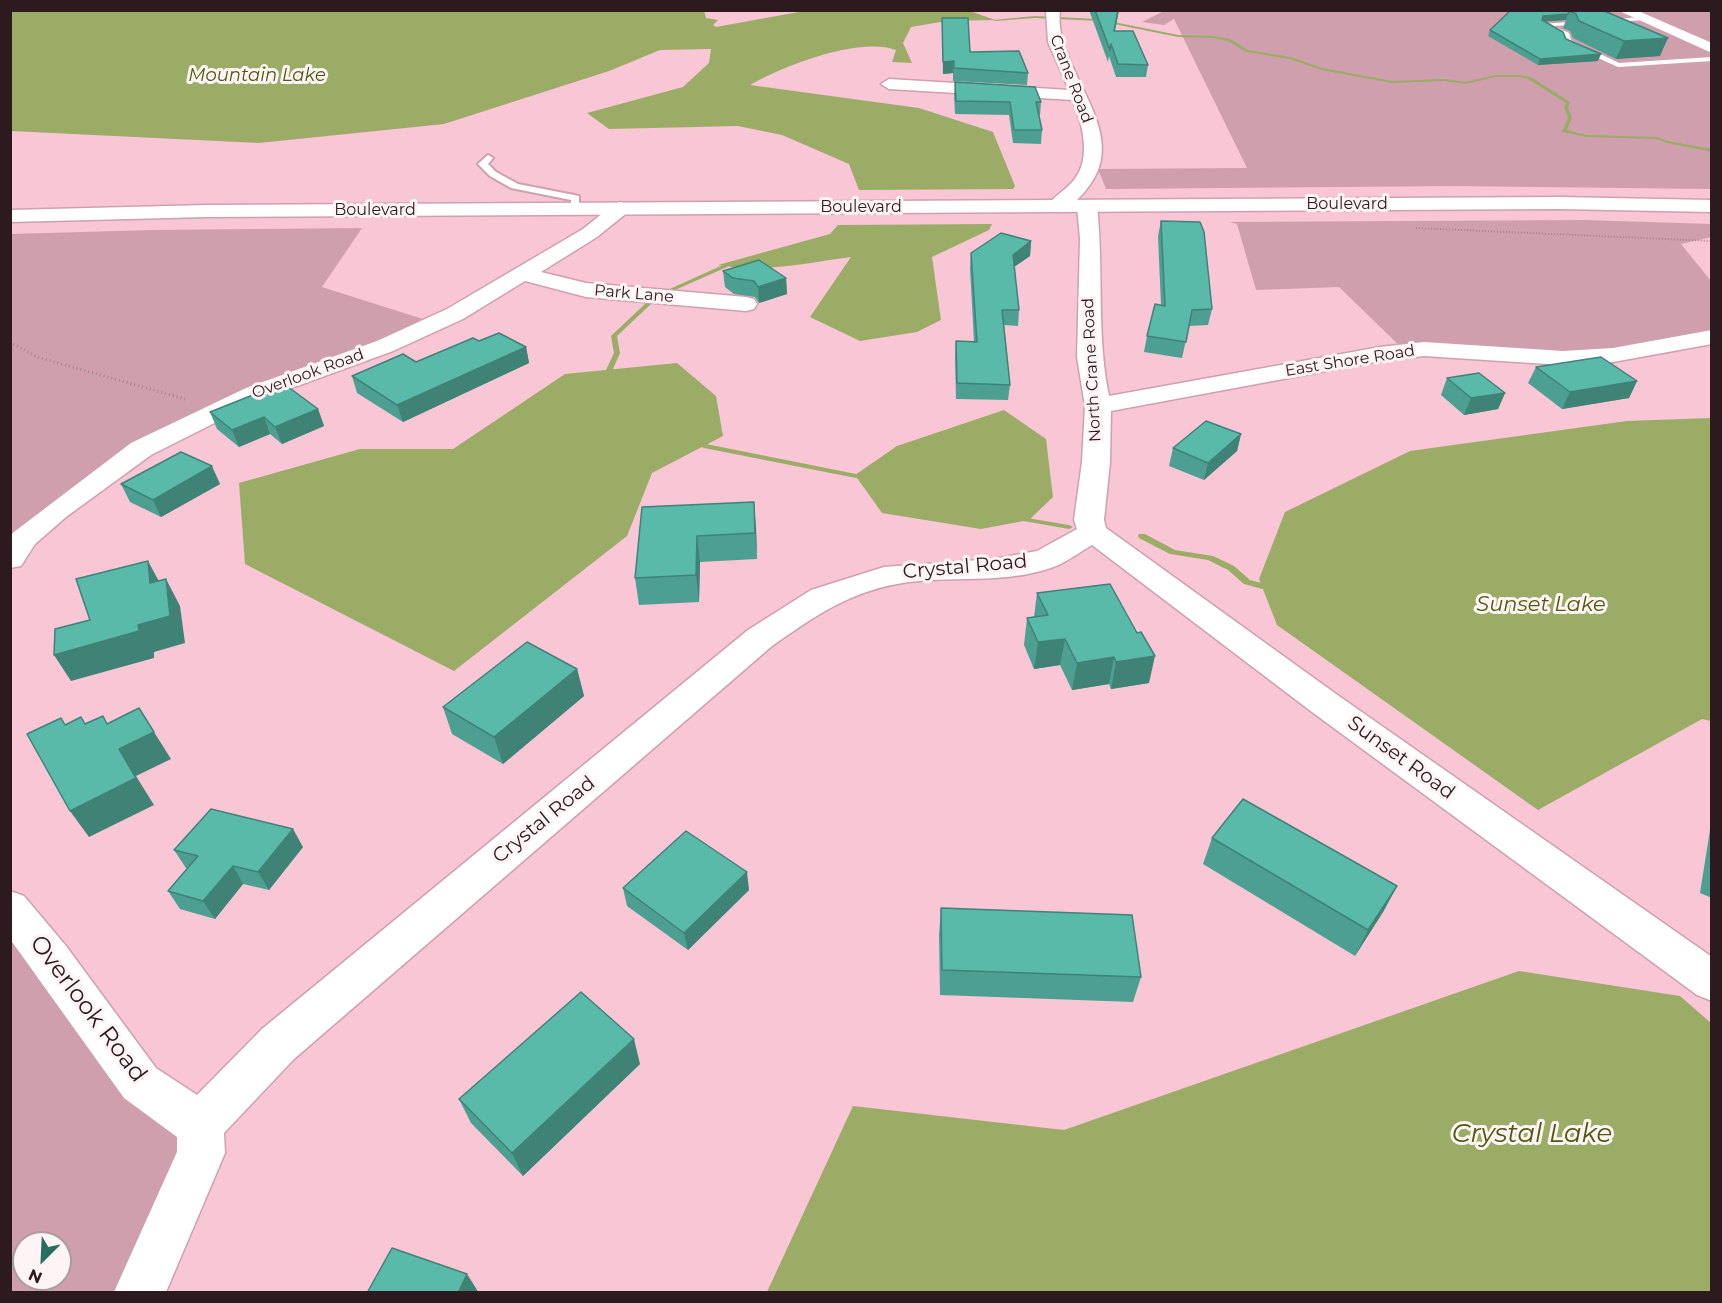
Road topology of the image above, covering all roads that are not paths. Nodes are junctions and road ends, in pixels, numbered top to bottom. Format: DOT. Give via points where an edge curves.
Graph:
graph roads {
  1 [pos="1623,10"];
  2 [pos="1052,16"];
  3 [pos="1643,19"];
  4 [pos="1712,49"];
  5 [pos="1712,59"];
  6 [pos="889,84"];
  7 [pos="1079,95"];
  8 [pos="488,158"];
  9 [pos="1057,206"];
  10 [pos="1087,206"];
  11 [pos="1712,206"];
  12 [pos="621,208"];
  13 [pos="574,209"];
  14 [pos="10,216"];
  15 [pos="524,274"];
  16 [pos="746,304"];
  17 [pos="1712,337"];
  18 [pos="1098,406"];
  19 [pos="1093,532"];
  20 [pos="10,559"];
  21 [pos="10,908"];
  22 [pos="1712,982"];
  23 [pos="200,1125"];
  24 [pos="140,1293"];
  1 -- 3 [label="street"];
  2 -- 7 [label="street, Crane Road" via="1058,52"];
  3 -- 4 [label="street"];
  3 -- 5 [label="lane" via="1545,24 1566,35 1568,41 1618,65"];
  6 -- 7 [label="street"];
  7 -- 9 [label="street, Crane Road" via="1091,137 1090,167 1078,186"];
  8 -- 13 [label="lane" via="483,164 492,176 508,186 562,193 576,198"];
  9 -- 10 [label="street, Boulevard"];
  9 -- 12 [label="street, Boulevard"];
  10 -- 11 [label="street, Boulevard"];
  10 -- 18 [label="street, North Crane Road" via="1089,357"];
  12 -- 13 [label="street, Boulevard"];
  12 -- 15 [label="street, Overlook Road" via="590,233"];
  13 -- 14 [label="street, Boulevard"];
  15 -- 16 [label="street, Park Lane" via="586,290"];
  15 -- 20 [label="street, Overlook Road" via="454,314 385,346 255,393 141,449 24,537"];
  17 -- 18 [label="street, East Shore Road" via="1613,355 1573,357 1424,349"];
  18 -- 19 [label="street, North Crane Road" via="1089,520"];
  19 -- 22 [label="street, Sunset Road" via="1246,649"];
  19 -- 23 [label="street, Crystal Road" via="1046,559 993,569 895,574 822,597 769,632 278,1044"];
  21 -- 23 [label="street, Overlook Road" via="140,1083"];
  23 -- 24 [label="street" via="201,1153"];
}
